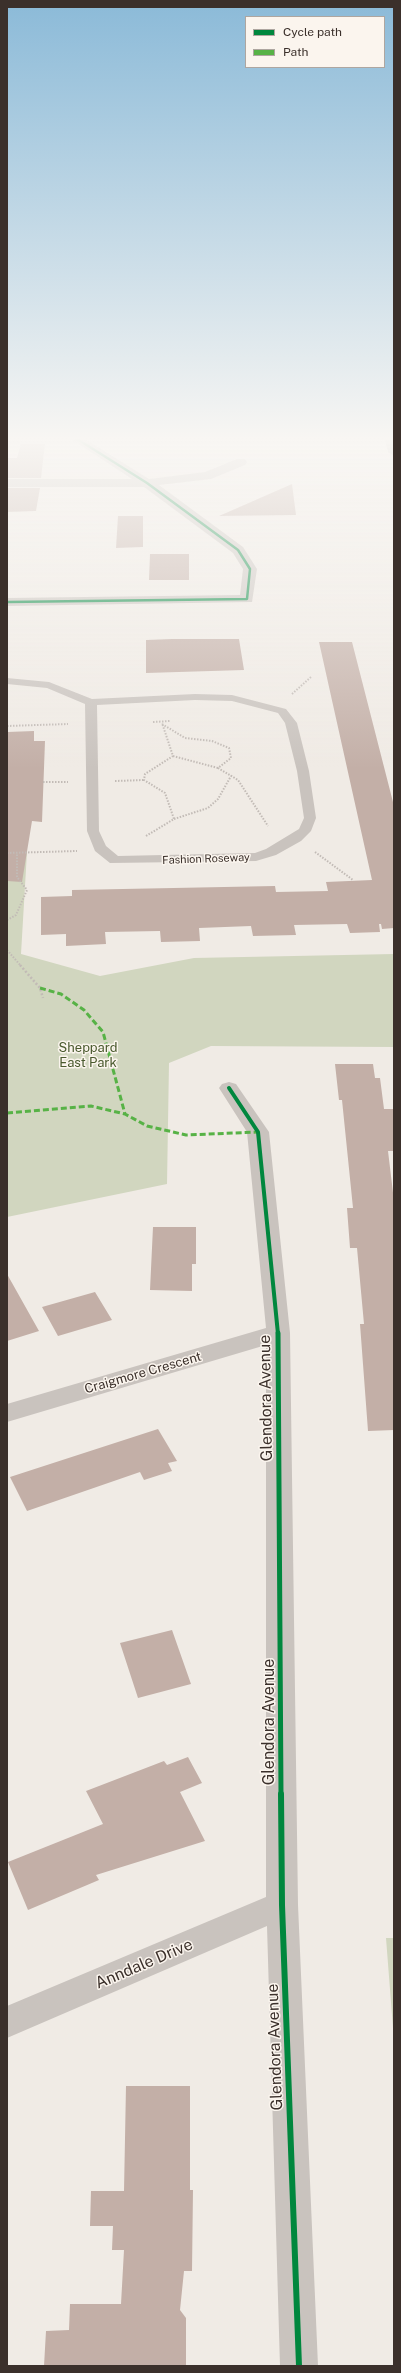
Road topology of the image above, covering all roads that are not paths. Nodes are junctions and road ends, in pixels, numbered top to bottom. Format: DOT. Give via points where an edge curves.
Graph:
graph roads {
  1 [pos="235,548"];
  2 [pos="7,602"];
  3 [pos="7,681"];
  4 [pos="91,702"];
  5 [pos="229,1088"];
  6 [pos="278,1333"];
  7 [pos="7,1413"];
  8 [pos="282,1905"];
  9 [pos="7,2022"];
  10 [pos="299,2366"];
  1 -- 2 [label="street" via="250,569 247,599"];
  3 -- 4 [label="lane, Fashion Roseway" via="49,685"];
  4 -- 4 [label="lane, Fashion Roseway" via="93,831 100,848 115,860 256,857 271,852 305,831 310,818 303,771 291,723 282,711 232,698 195,697"];
  5 -- 6 [label="street, Glendora Avenue" via="258,1132"];
  6 -- 7 [label="street, Craigmore Crescent"];
  6 -- 8 [label="street, Glendora Avenue"];
  8 -- 9 [label="street, Anndale Drive"];
  8 -- 10 [label="street, Glendora Avenue"];
}
